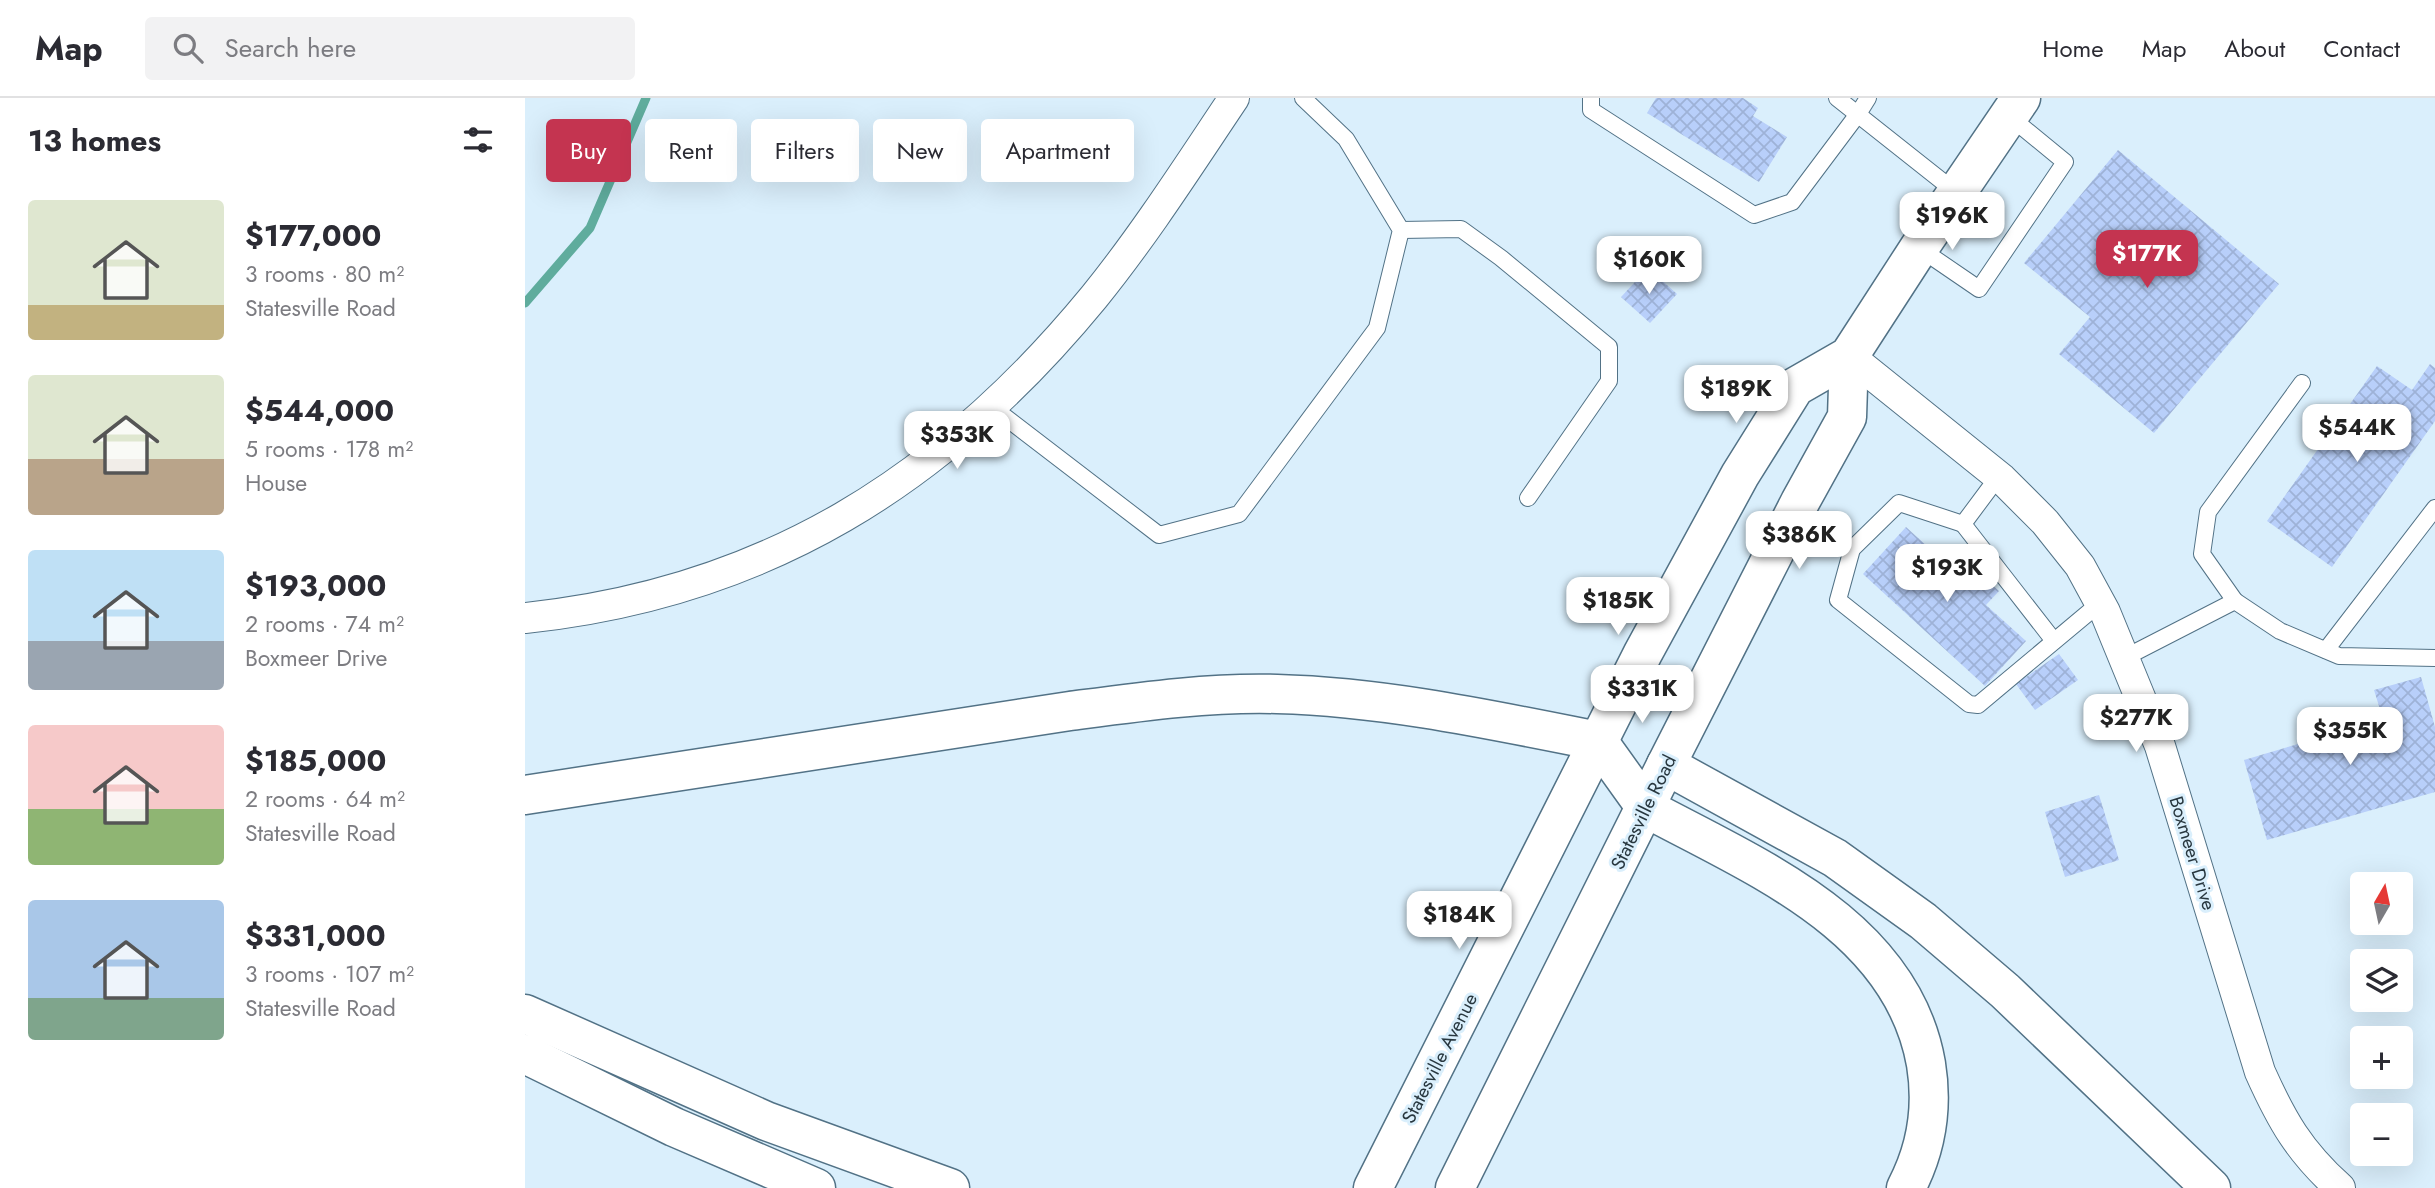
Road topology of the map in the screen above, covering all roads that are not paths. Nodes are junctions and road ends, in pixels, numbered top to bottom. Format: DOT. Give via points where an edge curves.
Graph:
graph roads {
  1 [pos="1234,98"];
  2 [pos="1303,98"];
  3 [pos="1591,98"];
  4 [pos="1837,98"];
  5 [pos="1868,98"];
  6 [pos="2015,107"];
  7 [pos="1858,114"];
  8 [pos="1957,193"];
  9 [pos="1401,230"];
  10 [pos="1919,247"];
  11 [pos="1849,356"];
  12 [pos="2302,383"];
  13 [pos="992,407"];
  14 [pos="1998,477"];
  15 [pos="1528,498"];
  16 [pos="2435,508"];
  17 [pos="1963,524"];
  18 [pos="2235,601"];
  19 [pos="2101,603"];
  20 [pos="525,618"];
  21 [pos="2054,641"];
  22 [pos="2326,650"];
  23 [pos="2124,658"];
  24 [pos="2435,658"];
  25 [pos="1598,741"];
  26 [pos="1666,765"];
  27 [pos="525,795"];
  28 [pos="1646,808"];
  29 [pos="525,1014"];
  30 [pos="525,1054"];
  31 [pos="815,1188"];
  32 [pos="950,1188"];
  33 [pos="1373,1188"];
  34 [pos="1455,1188"];
  35 [pos="1906,1188"];
  36 [pos="2211,1188"];
  37 [pos="2340,1188"];
  1 -- 13 [label="street" via="1094,296"];
  2 -- 9 [label="lane" via="1346,139"];
  3 -- 7 [label="lane" via="1591,110 1754,215 1792,202"];
  4 -- 7 [label="lane"];
  5 -- 7 [label="lane"];
  6 -- 8 [label="main road"];
  6 -- 10 [label="lane" via="2065,162 1979,289"];
  7 -- 8 [label="lane"];
  8 -- 10 [label="main road"];
  9 -- 13 [label="lane" via="1377,328 1239,514 1159,535"];
  9 -- 15 [label="lane" via="1461,229 1608,346 1609,381"];
  10 -- 11 [label="main road"];
  11 -- 14 [label="street, Boxmeer Drive"];
  11 -- 25 [label="main road" via="1795,387 1692,561"];
  11 -- 26 [label="main road, Statesville Road" via="1847,417"];
  12 -- 18 [label="lane" via="2208,512 2202,554"];
  13 -- 20 [label="street" via="910,475 802,540 681,588"];
  14 -- 17 [label="lane"];
  14 -- 19 [label="street, Boxmeer Drive" via="2045,522 2080,566"];
  16 -- 22 [label="lane"];
  17 -- 21 [label="lane"];
  17 -- 21 [label="lane" via="1899,503 1851,549 1838,600 1969,704 1978,705"];
  18 -- 22 [label="lane" via="2280,631"];
  18 -- 23 [label="lane"];
  19 -- 21 [label="lane"];
  19 -- 23 [label="street, Boxmeer Drive"];
  22 -- 24 [label="lane" via="2339,656"];
  23 -- 37 [label="street, Boxmeer Drive" via="2160,746 2260,1072 2293,1136"];
  25 -- 26 [label="main road"];
  25 -- 27 [label="main road" via="1378,701 1215,695 1070,711"];
  25 -- 28 [label="main road"];
  25 -- 33 [label="main road, Statesville Avenue"];
  26 -- 28 [label="main road, Statesville Road"];
  26 -- 36 [label="main road" via="1835,858 1923,921 2005,991"];
  28 -- 34 [label="main road, Statesville Road"];
  28 -- 35 [label="main road" via="1802,895 1856,937 1886,972 1913,1018 1928,1077 1924,1142"];
  29 -- 32 [label="main road" via="766,1121"];
  30 -- 31 [label="main road" via="674,1127"];
}
